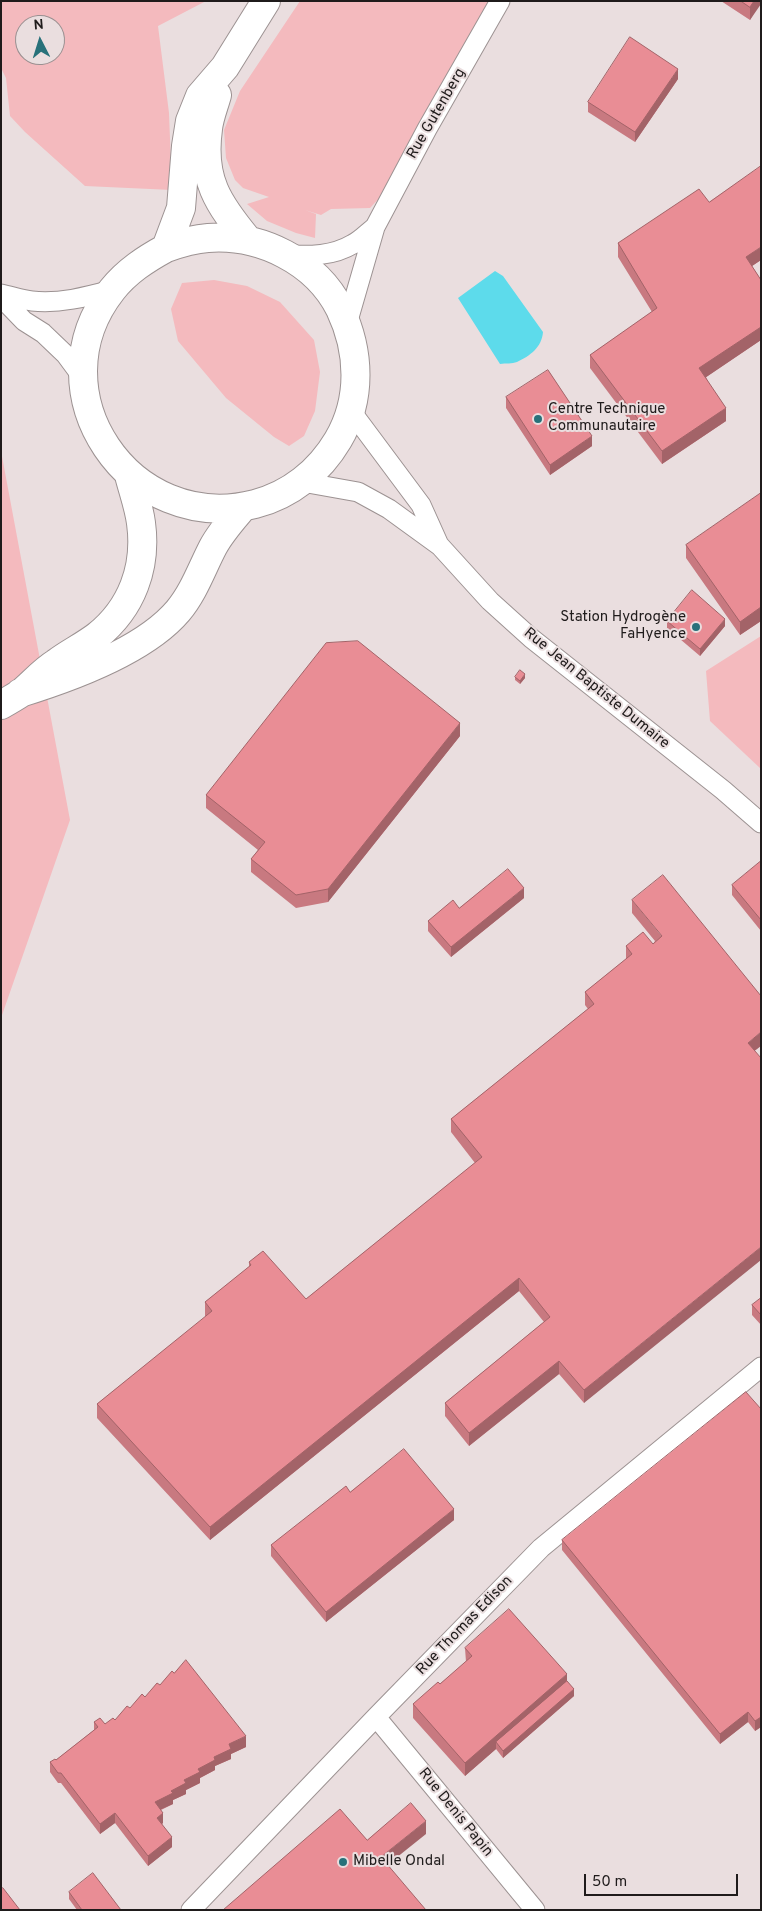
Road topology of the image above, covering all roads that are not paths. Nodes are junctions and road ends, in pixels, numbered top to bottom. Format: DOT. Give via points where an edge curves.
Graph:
graph roads {
  1 [pos="266,1"];
  2 [pos="500,1"];
  3 [pos="224,67"];
  4 [pos="375,226"];
  5 [pos="248,240"];
  6 [pos="166,248"];
  7 [pos="288,256"];
  8 [pos="112,290"];
  9 [pos="1,296"];
  10 [pos="347,324"];
  11 [pos="83,378"];
  12 [pos="351,411"];
  13 [pos="129,475"];
  14 [pos="302,482"];
  15 [pos="243,507"];
  16 [pos="440,546"];
  17 [pos="11,699"];
  18 [pos="761,822"];
  19 [pos="761,1367"];
  20 [pos="376,1717"];
  21 [pos="190,1910"];
  22 [pos="535,1910"];
  1 -- 3 [label="main road"];
  2 -- 4 [label="street, Rue Gutenberg"];
  3 -- 5 [label="main road" via="208,127 207,168 218,202"];
  3 -- 6 [label="main road" via="200,96 190,121 181,208"];
  4 -- 7 [label="street, Rue Gutenberg" via="355,244 340,251"];
  4 -- 10 [label="street, Rue Gutenberg"];
  5 -- 6 [label="main road" via="206,238"];
  5 -- 7 [label="main road"];
  6 -- 8 [label="main road" via="134,268"];
  7 -- 10 [label="main road" via="323,285"];
  8 -- 9 [label="street" via="61,301"];
  8 -- 11 [label="main road" via="90,332"];
  9 -- 11 [label="street" via="24,321 43,333 66,355"];
  10 -- 12 [label="main road" via="356,367"];
  11 -- 13 [label="main road" via="87,406 96,431"];
  12 -- 14 [label="main road" via="332,450"];
  12 -- 16 [label="street, Rue Jean Baptiste Dumaire" via="421,505"];
  13 -- 15 [label="main road" via="154,493 182,504 212,509"];
  13 -- 17 [label="main road" via="143,544 141,567 127,604 97,636 53,664"];
  14 -- 15 [label="main road" via="264,502"];
  14 -- 16 [label="street, Rue Jean Baptiste Dumaire" via="358,492 389,508"];
  15 -- 17 [label="main road" via="213,546 196,583 178,611 152,634 63,680"];
  16 -- 18 [label="street, Rue Jean Baptiste Dumaire" via="531,638"];
  19 -- 20 [label="street, Rue Thomas Edison" via="541,1548"];
  20 -- 21 [label="street, Rue Thomas Edison"];
  20 -- 22 [label="street, Rue Denis Papin"];
}
